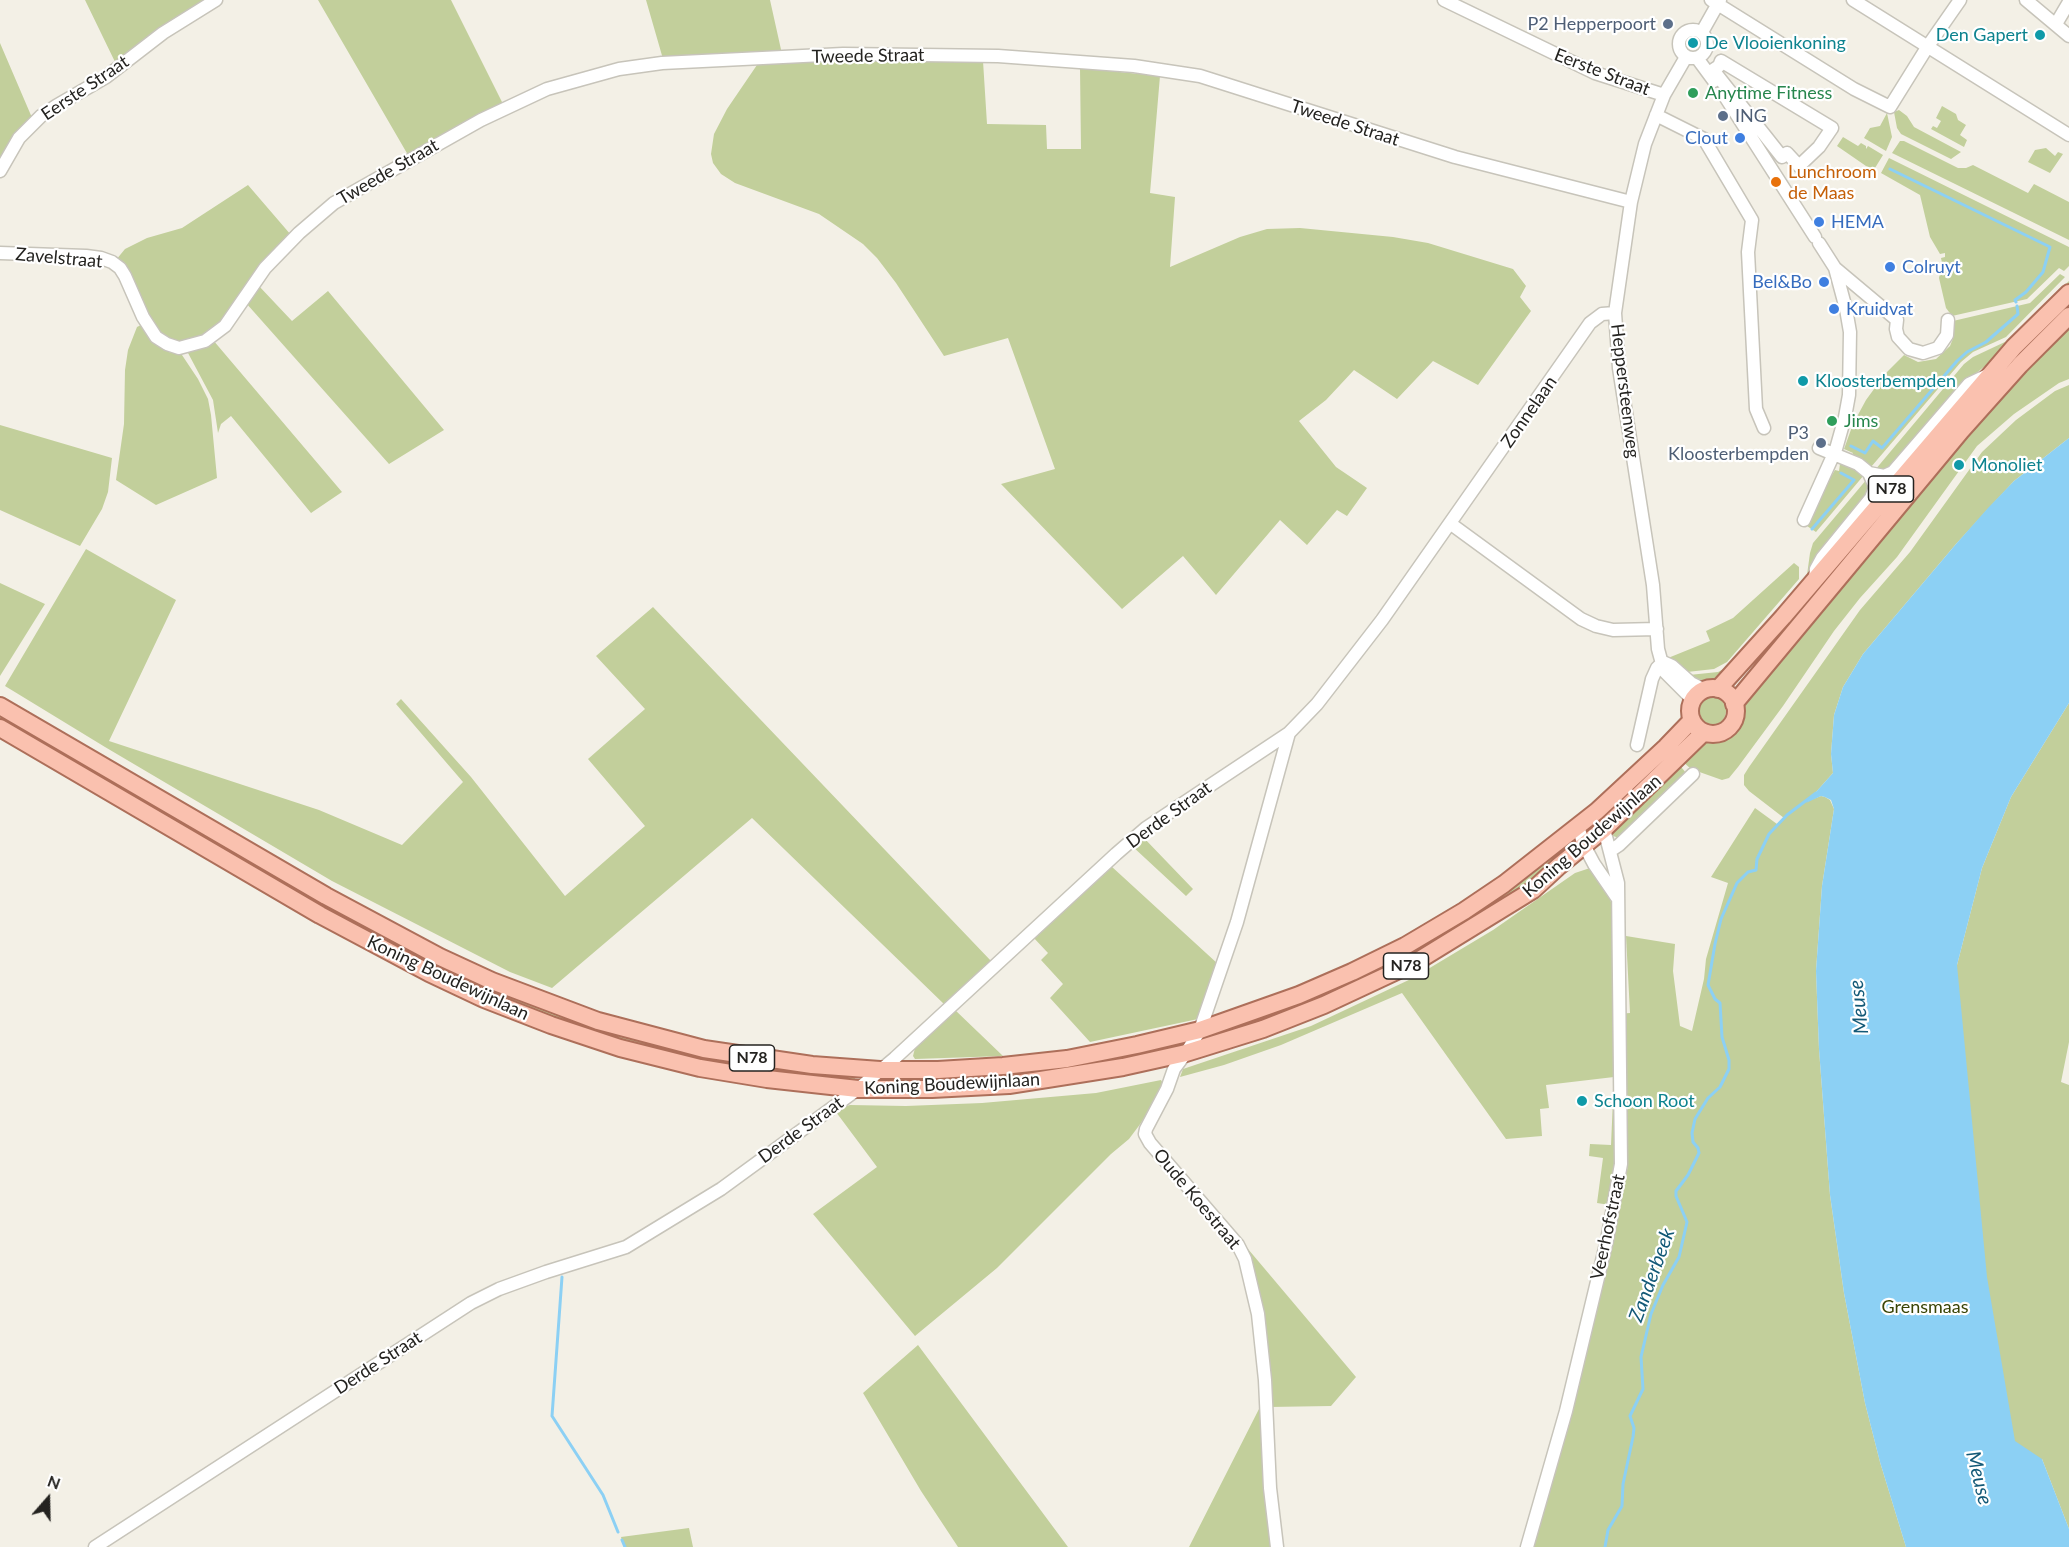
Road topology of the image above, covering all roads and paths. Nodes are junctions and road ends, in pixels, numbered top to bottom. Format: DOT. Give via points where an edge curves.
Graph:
graph roads {
  1 [pos="216,0"];
  2 [pos="1444,0"];
  3 [pos="1853,0"];
  4 [pos="1959,0"];
  5 [pos="2026,0"];
  6 [pos="1716,2"];
  7 [pos="2069,2"];
  8 [pos="2056,24"];
  9 [pos="1702,32"];
  10 [pos="2069,36"];
  11 [pos="1928,46"];
  12 [pos="1691,58"];
  13 [pos="1721,61"];
  14 [pos="1664,95"];
  15 [pos="1656,115"];
  16 [pos="2069,135"];
  17 [pos="0,171"];
  18 [pos="1631,202"];
  19 [pos="0,253"];
  20 [pos="1835,268"];
  21 [pos="2069,293"];
  22 [pos="1616,313"];
  23 [pos="2069,316"];
  24 [pos="1948,320"];
  25 [pos="179,348"];
  26 [pos="1983,379"];
  27 [pos="1990,400"];
  28 [pos="1764,428"];
  29 [pos="1819,448"];
  30 [pos="1838,456"];
  31 [pos="1893,472"];
  32 [pos="1869,473"];
  33 [pos="1871,498"];
  34 [pos="1804,520"];
  35 [pos="1451,525"];
  36 [pos="1815,579"];
  37 [pos="1657,629"];
  38 [pos="1663,662"];
  39 [pos="1705,693"];
  40 [pos="1734,704"];
  41 [pos="0,706"];
  42 [pos="1692,720"];
  43 [pos="0,728"];
  44 [pos="1704,732"];
  45 [pos="1289,733"];
  46 [pos="1636,745"];
  47 [pos="1693,774"];
  48 [pos="1578,827"];
  49 [pos="1604,829"];
  50 [pos="1584,845"];
  51 [pos="1610,851"];
  52 [pos="1618,899"];
  53 [pos="1200,1030"];
  54 [pos="1186,1053"];
  55 [pos="880,1070"];
  56 [pos="858,1089"];
  57 [pos="95,1547"];
  58 [pos="1277,1547"];
  59 [pos="1527,1547"];
  1 -- 17 [label="street, Eerste Straat" via="163,33 106,77 41,116 19,138"];
  2 -- 14 [label="street, Eerste Straat" via="1595,73"];
  3 -- 11 [label="street"];
  4 -- 11 [label="street"];
  5 -- 8 [label="street"];
  6 -- 9 [label="street"];
  6 -- 11 [label="street" via="1854,89 1890,107"];
  7 -- 8 [label="street"];
  8 -- 10 [label="street"];
  9 -- 12 [label="street" via="1707,39 1705,53"];
  9 -- 12 [label="street" via="1689,30 1680,38 1679,48"];
  11 -- 16 [label="street"];
  12 -- 14 [label="street, Heppersteenweg"];
  12 -- 20 [label="street" via="1719,87"];
  13 -- 13 [label="street" via="1713,70 1782,157 1788,153 1799,166 1832,128"];
  14 -- 15 [label="street, Heppersteenweg"];
  15 -- 18 [label="street, Heppersteenweg"];
  15 -- 28 [label="street" via="1706,141 1752,220 1748,237 1756,409"];
  18 -- 22 [label="street, Heppersteenweg"];
  18 -- 25 [label="street, Tweede Straat" via="1455,157 1200,76 1134,66 998,56 843,54 662,63 619,69 547,89 376,177 334,203 282,249 225,326 205,341"];
  19 -- 25 [label="street, Zavelstraat" via="86,256 112,262 125,276 156,337"];
  20 -- 24 [label="street" via="1897,320 1898,337 1912,350 1926,352 1938,348 1947,335"];
  20 -- 30 [label="street" via="1849,324 1851,363"];
  21 -- 26 [label="main road, N78"];
  22 -- 35 [label="street, Zonnelaan" via="1602,314 1590,323"];
  22 -- 37 [label="street, Heppersteenweg" via="1619,368"];
  23 -- 27 [label="main road, N78"];
  26 -- 27 [label="street"];
  26 -- 31 [label="street" via="1969,384"];
  26 -- 36 [label="main road, N78"];
  27 -- 40 [label="main road, N78"];
  29 -- 30 [label="street"];
  30 -- 32 [label="street"];
  30 -- 34 [label="street"];
  31 -- 32 [label="street" via="1884,476"];
  31 -- 33 [label="street"];
  32 -- 33 [label="street" via="1875,487"];
  33 -- 36 [label="street" via="1822,558"];
  35 -- 37 [label="street" via="1581,619 1612,630"];
  35 -- 45 [label="street, Derde Straat" via="1317,705"];
  36 -- 39 [label="main road, N78"];
  37 -- 38 [label="street, Heppersteenweg"];
  38 -- 39 [label="street"];
  38 -- 46 [label="street" via="1653,676"];
  39 -- 40 [label="main road" via="1725,692"];
  39 -- 42 [label="main road" via="1690,714"];
  40 -- 44 [label="main road, N78" via="1735,717 1728,728 1717,734"];
  41 -- 55 [label="main road, Koning Boudewijnlaan / N78" via="326,896 502,985 598,1021 704,1049 801,1064"];
  42 -- 44 [label="main road"];
  42 -- 48 [label="main road, Koning Boudewijnlaan / N78"];
  43 -- 56 [label="main road, Koning Boudewijnlaan / N78" via="320,915 484,999 620,1048 700,1068"];
  44 -- 49 [label="main road, Koning Boudewijnlaan / N78"];
  45 -- 53 [label="street, Oude Koestraat" via="1237,922"];
  45 -- 55 [label="street, Derde Straat" via="1146,828"];
  47 -- 51 [label="street"];
  48 -- 50 [label="street"];
  48 -- 53 [label="main road, Koning Boudewijnlaan / N78" via="1504,884 1405,946 1299,995"];
  49 -- 50 [label="main road, Koning Boudewijnlaan / N78"];
  49 -- 51 [label="street, Veerhofstraat"];
  50 -- 52 [label="street"];
  50 -- 54 [label="main road, Koning Boudewijnlaan / N78" via="1533,890 1416,962 1324,1005"];
  51 -- 52 [label="street, Veerhofstraat"];
  52 -- 59 [label="street, Veerhofstraat" via="1622,1116 1618,1185 1566,1411"];
  53 -- 54 [label="street, Oude Koestraat"];
  53 -- 55 [label="main road, Koning Boudewijnlaan / N78" via="1067,1059 938,1070"];
  54 -- 56 [label="main road, Koning Boudewijnlaan / N78" via="1009,1085"];
  54 -- 58 [label="street, Oude Koestraat" via="1174,1069 1145,1134 1238,1245 1245,1259 1265,1380"];
  55 -- 56 [label="street, Derde Straat"];
  56 -- 57 [label="street, Derde Straat" via="721,1189 627,1247 546,1272 471,1303"];
}
